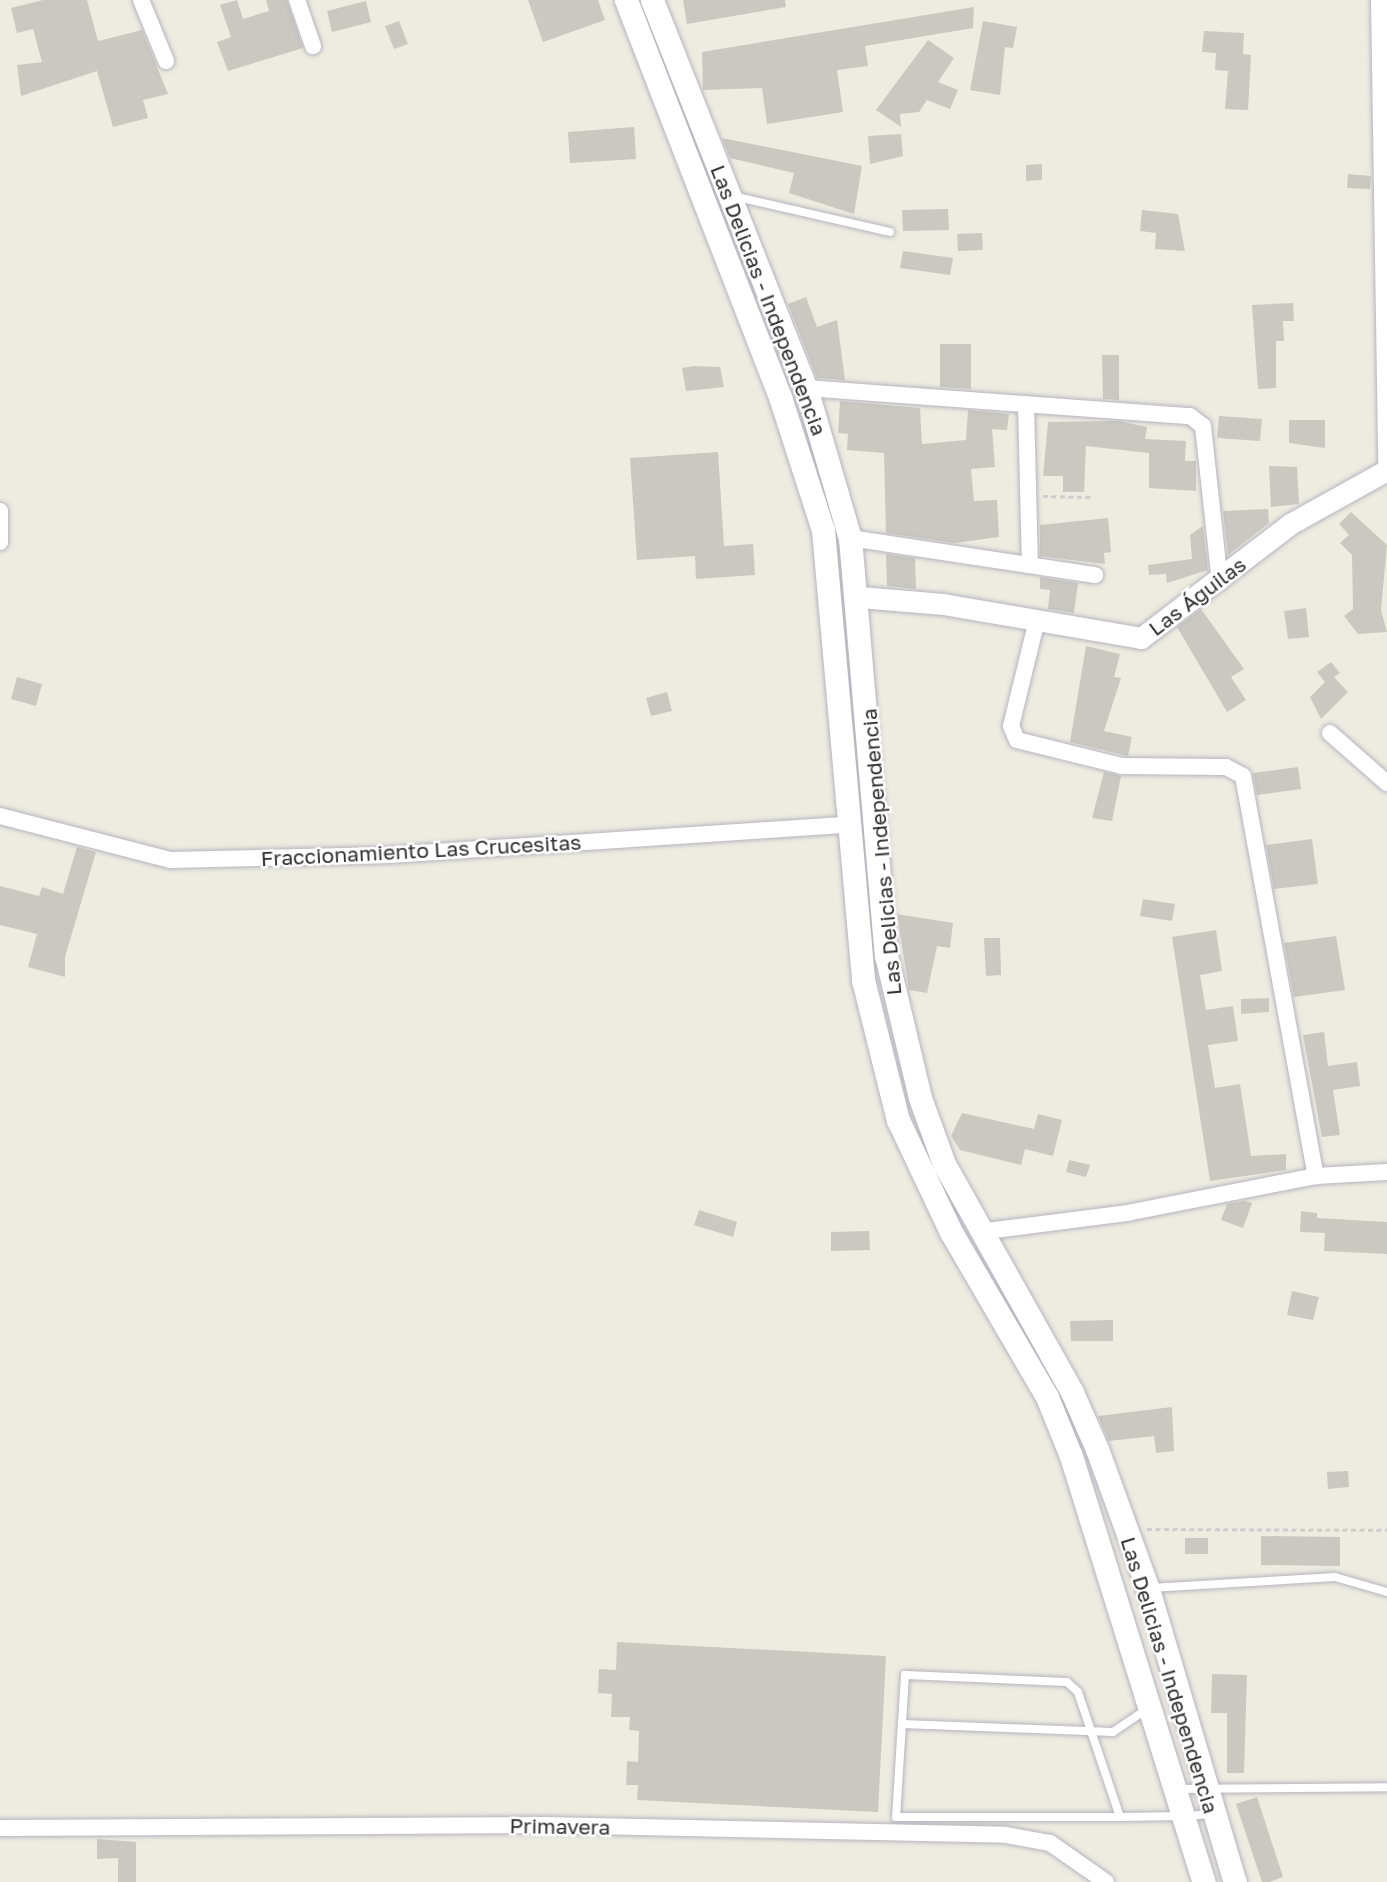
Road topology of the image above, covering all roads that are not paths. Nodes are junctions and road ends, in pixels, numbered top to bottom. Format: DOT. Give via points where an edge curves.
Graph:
graph roads {
  1 [pos="141,0"];
  2 [pos="297,0"];
  3 [pos="626,0"];
  4 [pos="652,0"];
  5 [pos="1379,0"];
  6 [pos="661,22"];
  7 [pos="638,30"];
  8 [pos="313,46"];
  9 [pos="166,61"];
  10 [pos="730,196"];
  11 [pos="890,232"];
  12 [pos="806,388"];
  13 [pos="1026,404"];
  14 [pos="1387,470"];
  15 [pos="0,511"];
  16 [pos="850,538"];
  17 [pos="0,542"];
  18 [pos="1030,565"];
  19 [pos="1095,575"];
  20 [pos="1220,582"];
  21 [pos="860,597"];
  22 [pos="1037,620"];
  23 [pos="1330,733"];
  24 [pos="842,755"];
  25 [pos="872,755"];
  26 [pos="1387,783"];
  27 [pos="0,816"];
  28 [pos="847,825"];
  29 [pos="1387,1172"];
  30 [pos="1316,1176"];
  31 [pos="979,1231"];
  32 [pos="1148,1589"];
  33 [pos="1387,1592"];
  34 [pos="1152,1705"];
  35 [pos="902,1724"];
  36 [pos="1093,1731"];
  37 [pos="1385,1785"];
  38 [pos="1177,1789"];
  39 [pos="1205,1789"];
  40 [pos="1213,1814"];
  41 [pos="1120,1816"];
  42 [pos="1185,1816"];
  43 [pos="0,1828"];
  44 [pos="1106,1882"];
  45 [pos="1204,1882"];
  46 [pos="1235,1882"];
  1 -- 9 [label="street"];
  2 -- 8 [label="street"];
  3 -- 7 [label="main road, Las Delicias - Independencia"];
  4 -- 6 [label="main road, Las Delicias - Independencia"];
  5 -- 14 [label="street"];
  6 -- 7 [label="main road"];
  6 -- 10 [label="main road, Las Delicias - Independencia"];
  7 -- 24 [label="main road, Las Delicias - Independencia" via="812,485 829,572"];
  10 -- 11 [label="lane"];
  10 -- 12 [label="main road, Las Delicias - Independencia"];
  12 -- 13 [label="street"];
  12 -- 16 [label="main road, Las Delicias - Independencia"];
  13 -- 18 [label="street" via="1033,496"];
  13 -- 20 [label="street" via="1190,416 1203,426"];
  14 -- 20 [label="street, Las Águilas" via="1290,524"];
  15 -- 17 [label="street"];
  16 -- 18 [label="street"];
  16 -- 21 [label="main road, Las Delicias - Independencia"];
  18 -- 19 [label="street"];
  20 -- 22 [label="street, Las Águilas" via="1141,638"];
  21 -- 22 [label="street, Las Águilas"];
  21 -- 25 [label="main road, Las Delicias - Independencia"];
  22 -- 30 [label="street" via="1011,726 1017,740 1122,766 1226,767 1243,776"];
  23 -- 26 [label="street"];
  24 -- 25 [label="main road"];
  24 -- 28 [label="main road, Las Delicias - Independencia"];
  25 -- 31 [label="main road, Las Delicias - Independencia" via="886,955 898,1023 944,1164"];
  27 -- 28 [label="street, Fraccionamiento Las Crucesitas" via="170,860 390,855"];
  28 -- 34 [label="main road, Las Delicias - Independencia" via="863,980 898,1120 951,1232 1047,1397 1096,1526"];
  29 -- 30 [label="street"];
  30 -- 31 [label="street" via="1127,1213"];
  31 -- 32 [label="main road, Las Delicias - Independencia" via="1072,1392"];
  32 -- 33 [label="lane" via="1335,1577"];
  32 -- 39 [label="main road, Las Delicias - Independencia"];
  34 -- 36 [label="lane" via="1113,1732"];
  34 -- 38 [label="main road, Las Delicias - Independencia"];
  35 -- 36 [label="lane"];
  35 -- 36 [label="lane" via="905,1675 1067,1682 1078,1692"];
  35 -- 41 [label="lane" via="896,1816"];
  36 -- 41 [label="lane"];
  37 -- 39 [label="lane"];
  38 -- 39 [label="lane"];
  38 -- 42 [label="main road, Las Delicias - Independencia"];
  39 -- 40 [label="main road, Las Delicias - Independencia"];
  40 -- 42 [label="lane"];
  40 -- 46 [label="main road, Las Delicias - Independencia"];
  41 -- 42 [label="lane"];
  42 -- 45 [label="main road, Las Delicias - Independencia"];
  43 -- 44 [label="street, Primavera" via="544,1825 1006,1835 1049,1843"];
}
